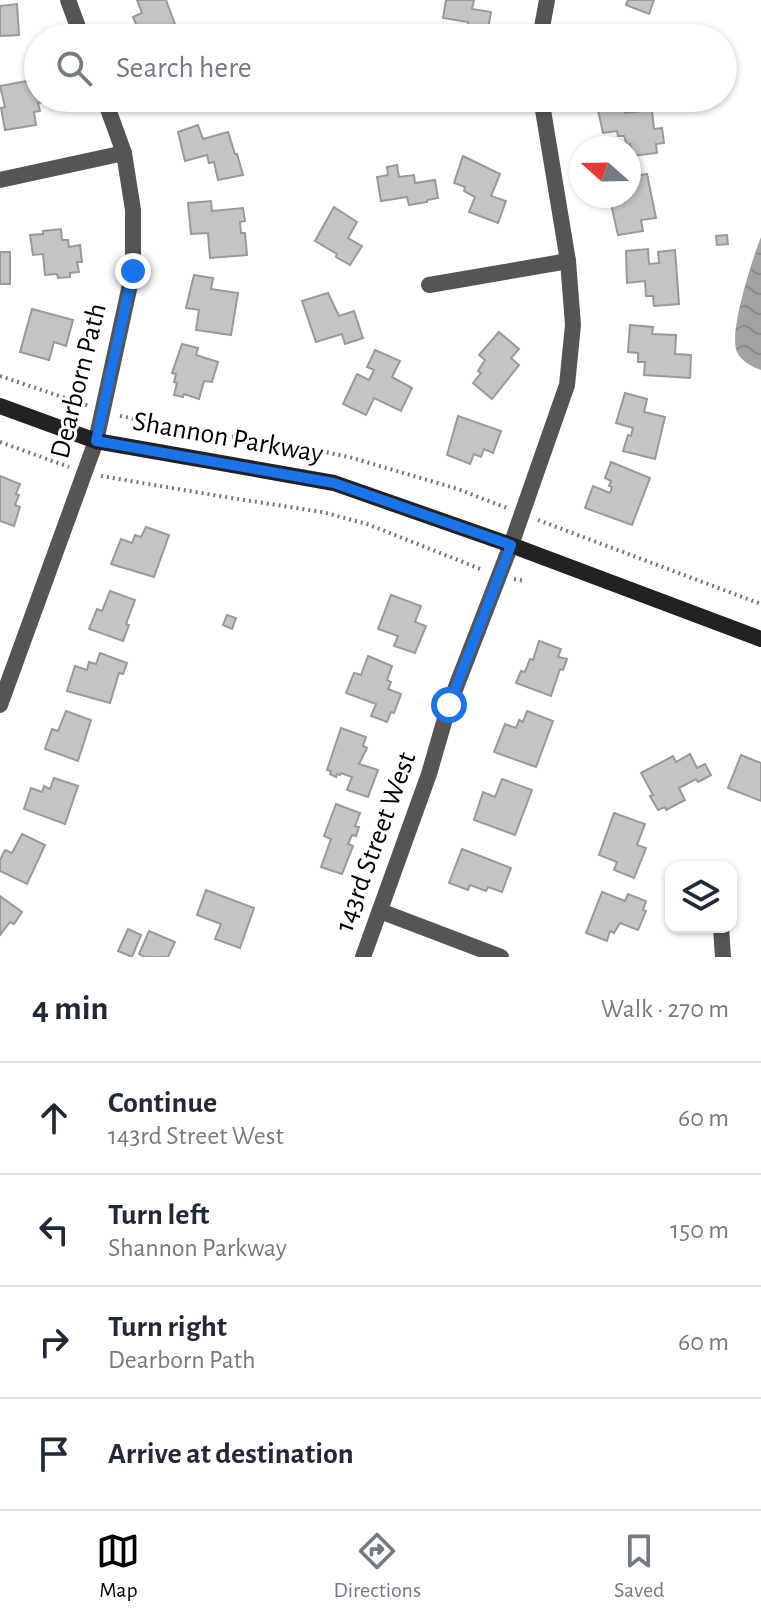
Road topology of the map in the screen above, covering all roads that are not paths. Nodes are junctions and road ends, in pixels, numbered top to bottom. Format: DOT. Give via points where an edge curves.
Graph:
graph roads {
  1 [pos="68,0"];
  2 [pos="547,0"];
  3 [pos="77,24"];
  4 [pos="543,24"];
  5 [pos="109,112"];
  6 [pos="543,112"];
  7 [pos="124,153"];
  8 [pos="0,180"];
  9 [pos="568,261"];
  10 [pos="429,285"];
  11 [pos="0,406"];
  12 [pos="96,441"];
  13 [pos="511,545"];
  14 [pos="761,639"];
  15 [pos="0,705"];
  16 [pos="380,911"];
  17 [pos="721,933"];
  18 [pos="363,957"];
  19 [pos="501,957"];
  20 [pos="723,957"];
  1 -- 3 [label="street"];
  2 -- 4 [label="street"];
  5 -- 7 [label="street, Dearborn Path"];
  6 -- 9 [label="street, 143rd Street West"];
  7 -- 8 [label="street"];
  7 -- 12 [label="street, Dearborn Path" via="133,210 133,271"];
  9 -- 10 [label="street"];
  9 -- 13 [label="street, 143rd Street West" via="573,325 567,385"];
  11 -- 12 [label="street, Shannon Parkway"];
  12 -- 13 [label="street, Shannon Parkway" via="334,483"];
  12 -- 15 [label="street, Dearborn Path"];
  13 -- 14 [label="street, Shannon Parkway"];
  13 -- 16 [label="street, 143rd Street West" via="449,705"];
  16 -- 18 [label="street, 143rd Street West"];
  16 -- 19 [label="street"];
  17 -- 20 [label="street"];
}
